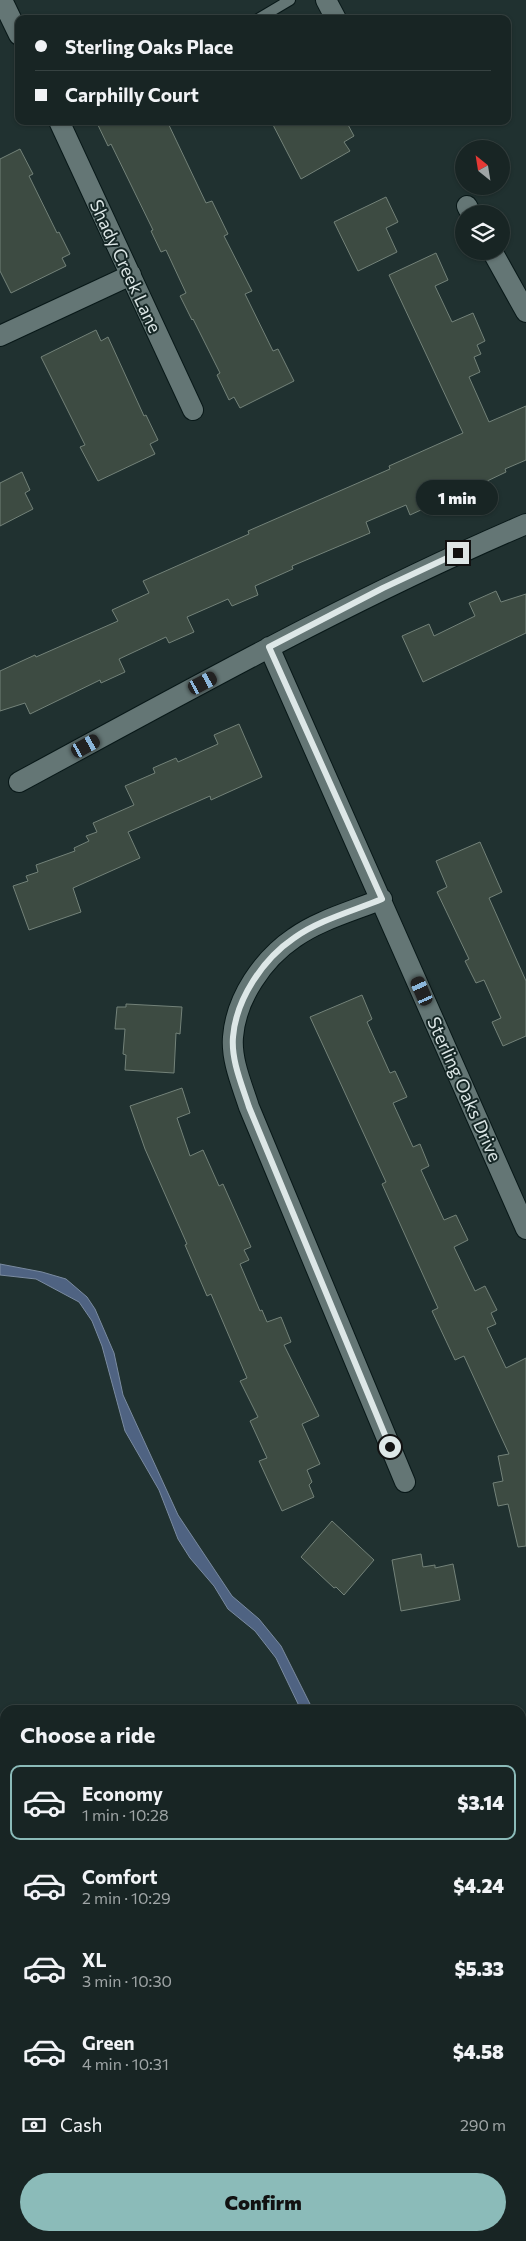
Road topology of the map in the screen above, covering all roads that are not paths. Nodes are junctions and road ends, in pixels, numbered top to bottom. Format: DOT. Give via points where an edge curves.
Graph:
graph roads {
  1 [pos="2,0"];
  2 [pos="290,0"];
  3 [pos="326,0"];
  4 [pos="265,15"];
  5 [pos="334,15"];
  6 [pos="15,27"];
  7 [pos="61,125"];
  8 [pos="497,260"];
  9 [pos="131,275"];
  10 [pos="526,312"];
  11 [pos="0,336"];
  12 [pos="194,410"];
  13 [pos="526,524"];
  14 [pos="269,647"];
  15 [pos="20,782"];
  16 [pos="382,899"];
  17 [pos="526,1229"];
  18 [pos="404,1482"];
  1 -- 6 [label="street"];
  2 -- 4 [label="lane"];
  3 -- 5 [label="street"];
  7 -- 9 [label="street, Shady Creek Lane"];
  8 -- 10 [label="street"];
  9 -- 11 [label="street"];
  9 -- 12 [label="street, Shady Creek Lane"];
  13 -- 14 [label="street" via="441,560"];
  14 -- 15 [label="street"];
  14 -- 16 [label="street, Sterling Oaks Drive"];
  16 -- 17 [label="street, Sterling Oaks Drive"];
  16 -- 18 [label="street" via="315,926 294,937 278,951 248,990 233,1037 235,1061 249,1107"];
}
